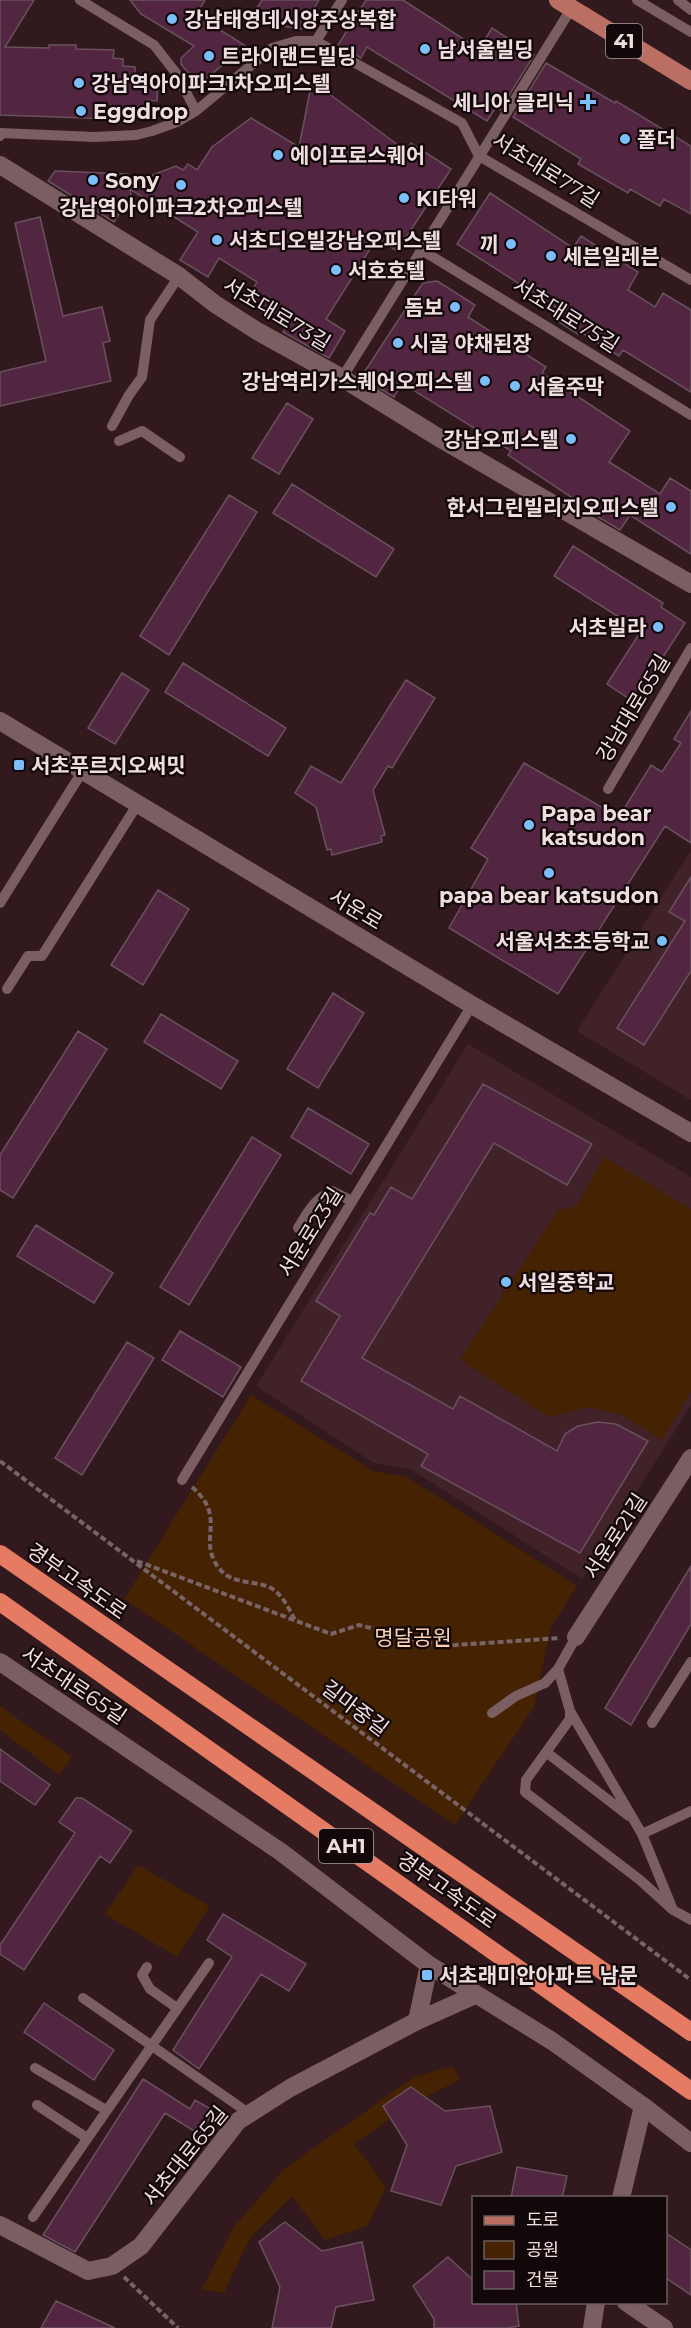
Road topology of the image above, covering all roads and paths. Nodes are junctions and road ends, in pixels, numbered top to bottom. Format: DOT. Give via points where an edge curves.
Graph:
graph roads {
  1 [pos="80,0"];
  2 [pos="342,0"];
  3 [pos="637,0"];
  4 [pos="678,0"];
  5 [pos="564,4"];
  6 [pos="691,10"];
  7 [pos="691,32"];
  8 [pos="316,41"];
  9 [pos="691,81"];
  10 [pos="196,111"];
  11 [pos="0,136"];
  12 [pos="479,156"];
  13 [pos="0,165"];
  14 [pos="420,249"];
  15 [pos="179,276"];
  16 [pos="691,280"];
  17 [pos="342,378"];
  18 [pos="691,415"];
  19 [pos="112,426"];
  20 [pos="119,441"];
  21 [pos="180,457"];
  22 [pos="691,585"];
  23 [pos="691,648"];
  24 [pos="0,722"];
  25 [pos="82,772"];
  26 [pos="608,789"];
  27 [pos="137,805"];
  28 [pos="0,903"];
  29 [pos="7,989"];
  30 [pos="472,1005"];
  31 [pos="691,1132"];
  32 [pos="352,1201"];
  33 [pos="298,1228"];
  34 [pos="691,1458"];
  35 [pos="0,1461"];
  36 [pos="182,1480"];
  37 [pos="0,1554"];
  38 [pos="131,1559"];
  39 [pos="0,1602"];
  40 [pos="296,1620"];
  41 [pos="576,1637"];
  42 [pos="0,1662"];
  43 [pos="691,1662"];
  44 [pos="558,1669"];
  45 [pos="570,1711"];
  46 [pos="492,1713"];
  47 [pos="652,1723"];
  48 [pos="546,1752"];
  49 [pos="691,1811"];
  50 [pos="634,1819"];
  51 [pos="642,1834"];
  52 [pos="673,1910"];
  53 [pos="691,1920"];
  54 [pos="208,1963"];
  55 [pos="429,1965"];
  56 [pos="147,1967"];
  57 [pos="691,1980"];
  58 [pos="475,1995"];
  59 [pos="83,1998"];
  60 [pos="177,2008"];
  61 [pos="417,2021"];
  62 [pos="691,2032"];
  63 [pos="150,2046"];
  64 [pos="35,2068"];
  65 [pos="691,2091"];
  66 [pos="37,2105"];
  67 [pos="643,2106"];
  68 [pos="106,2110"];
  69 [pos="250,2114"];
  70 [pos="87,2138"];
  71 [pos="691,2144"];
  72 [pos="621,2196"];
  73 [pos="33,2217"];
  74 [pos="0,2224"];
  75 [pos="112,2266"];
  76 [pos="596,2304"];
  77 [pos="629,2304"];
  78 [pos="178,2328"];
  79 [pos="592,2328"];
  80 [pos="664,2328"];
  1 -- 10 [label="lane" via="154,45 176,73"];
  2 -- 8 [label="lane"];
  3 -- 7 [label="lane"];
  4 -- 6 [label="lane"];
  5 -- 9 [label="main road, 41"];
  5 -- 12 [label="lane"];
  8 -- 10 [label="lane" via="296,41 272,48"];
  8 -- 12 [label="lane, 서초대로77길" via="462,123"];
  10 -- 11 [label="lane" via="177,122 136,135"];
  12 -- 14 [label="lane"];
  12 -- 16 [label="lane, 서초대로77길"];
  13 -- 15 [label="street, 서초대로73길"];
  14 -- 17 [label="lane"];
  14 -- 18 [label="lane, 서초대로75길"];
  15 -- 17 [label="street, 서초대로73길" via="256,331"];
  15 -- 19 [label="lane" via="150,320 142,377"];
  17 -- 22 [label="street, 서초대로73길"];
  20 -- 21 [label="lane" via="142,431"];
  23 -- 26 [label="lane, 강남대로65길"];
  24 -- 25 [label="street, 서운로"];
  25 -- 27 [label="street, 서운로"];
  25 -- 28 [label="lane"];
  27 -- 29 [label="lane" via="42,956 28,957"];
  27 -- 30 [label="street, 서운로"];
  30 -- 31 [label="street, 서운로"];
  30 -- 32 [label="lane, 서운로23길"];
  32 -- 33 [label="lane" via="332,1191 323,1194"];
  32 -- 36 [label="lane, 서운로23길"];
  34 -- 41 [label="street, 서운로21길"];
  35 -- 38 [label="path, 길마중길"];
  36 -- 40 [label="path" via="202,1496 210,1509 210,1545 218,1567 248,1584 270,1588"];
  37 -- 62 [label="highway, 경부고속도로 / AH1"];
  38 -- 40 [label="path"];
  38 -- 57 [label="path, 길마중길"];
  39 -- 65 [label="highway, 경부고속도로 / AH1"];
  40 -- 41 [label="path" via="331,1634 359,1625 441,1646"];
  41 -- 44 [label="lane"];
  42 -- 55 [label="street, 서초대로65길" via="281,1852"];
  43 -- 47 [label="lane"];
  44 -- 45 [label="lane"];
  44 -- 46 [label="lane" via="545,1683"];
  45 -- 48 [label="lane" via="570,1719"];
  45 -- 50 [label="lane"];
  48 -- 50 [label="lane"];
  48 -- 52 [label="lane" via="526,1780 527,1794"];
  49 -- 51 [label="lane"];
  50 -- 51 [label="lane"];
  51 -- 52 [label="lane"];
  52 -- 53 [label="lane"];
  54 -- 60 [label="lane"];
  55 -- 58 [label="street, 서초대로65길"];
  55 -- 61 [label="street"];
  56 -- 60 [label="lane" via="142,1976 150,1989"];
  58 -- 61 [label="street, 서초대로65길"];
  58 -- 67 [label="street, 서초대로65길" via="552,2041"];
  59 -- 63 [label="lane"];
  60 -- 63 [label="lane"];
  61 -- 69 [label="street, 서초대로65길" via="290,2088"];
  63 -- 68 [label="lane"];
  63 -- 69 [label="lane"];
  64 -- 68 [label="lane"];
  66 -- 70 [label="lane"];
  67 -- 71 [label="street, 서초대로65길"];
  67 -- 72 [label="street"];
  68 -- 70 [label="lane"];
  69 -- 75 [label="street, 서초대로65길" via="238,2121 141,2246"];
  70 -- 73 [label="lane"];
  74 -- 75 [label="street, 서초대로65길" via="88,2271"];
  75 -- 78 [label="path"];
  76 -- 79 [label="street"];
  77 -- 80 [label="street"];
}
